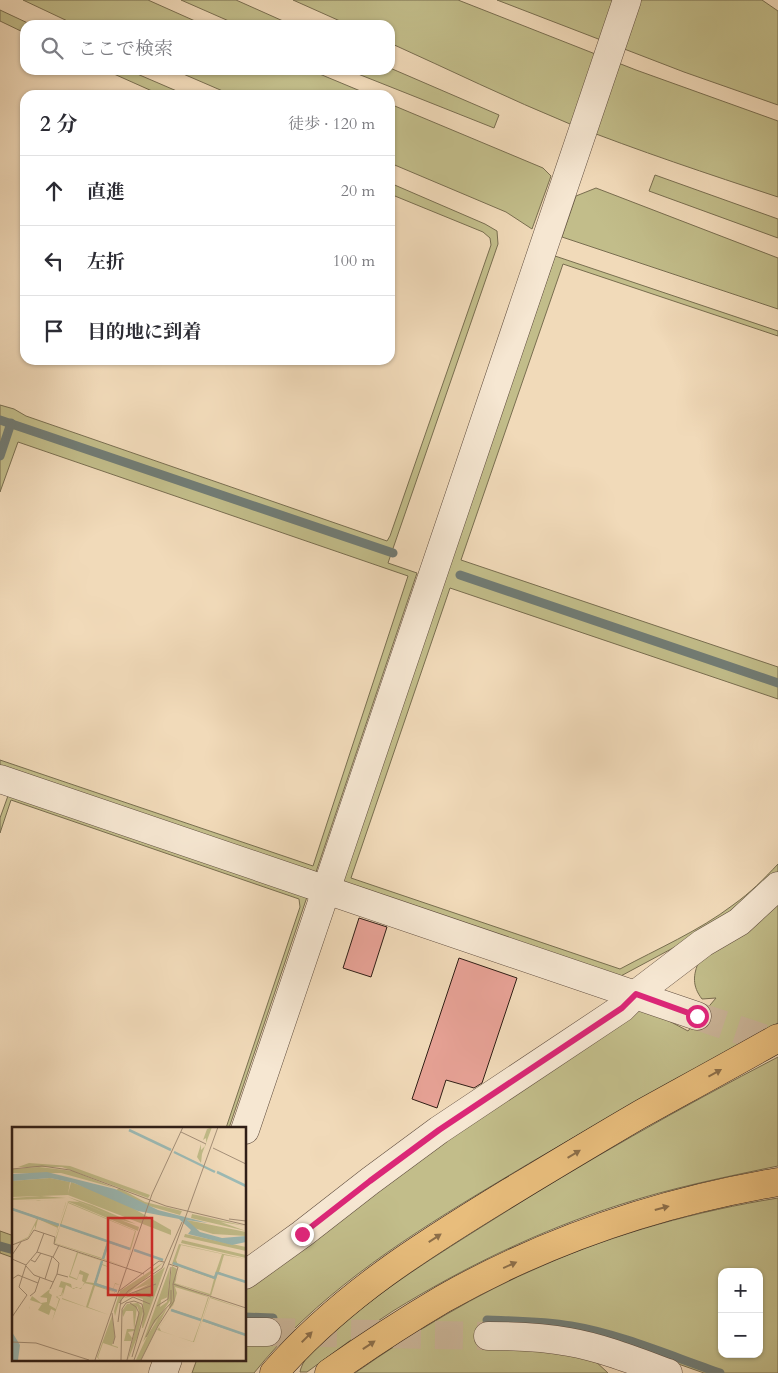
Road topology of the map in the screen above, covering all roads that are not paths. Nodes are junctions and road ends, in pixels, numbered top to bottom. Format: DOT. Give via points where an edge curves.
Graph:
graph roads {
  1 [pos="627,0"];
  2 [pos="0,779"];
  3 [pos="778,886"];
  4 [pos="326,890"];
  5 [pos="636,994"];
  6 [pos="697,1016"];
  7 [pos="778,1038"];
  8 [pos="246,1127"];
  9 [pos="778,1182"];
  10 [pos="246,1275"];
  11 [pos="488,1336"];
  12 [pos="168,1360"];
  13 [pos="163,1373"];
  14 [pos="274,1373"];
  15 [pos="329,1373"];
  16 [pos="668,1373"];
  1 -- 4 [label="street"];
  2 -- 4 [label="street"];
  3 -- 5 [label="street" via="739,922 703,943"];
  4 -- 5 [label="street"];
  4 -- 8 [label="street"];
  5 -- 6 [label="street"];
  5 -- 10 [label="street" via="622,1008 439,1130"];
  14 -- 7 [label="highway, one-way" via="343,1304 419,1249 638,1116"];
  15 -- 9 [label="highway, one-way" via="445,1298 548,1248 643,1213"];
  11 -- 16 [label="street" via="568,1342"];
  12 -- 13 [label="street"];
}
